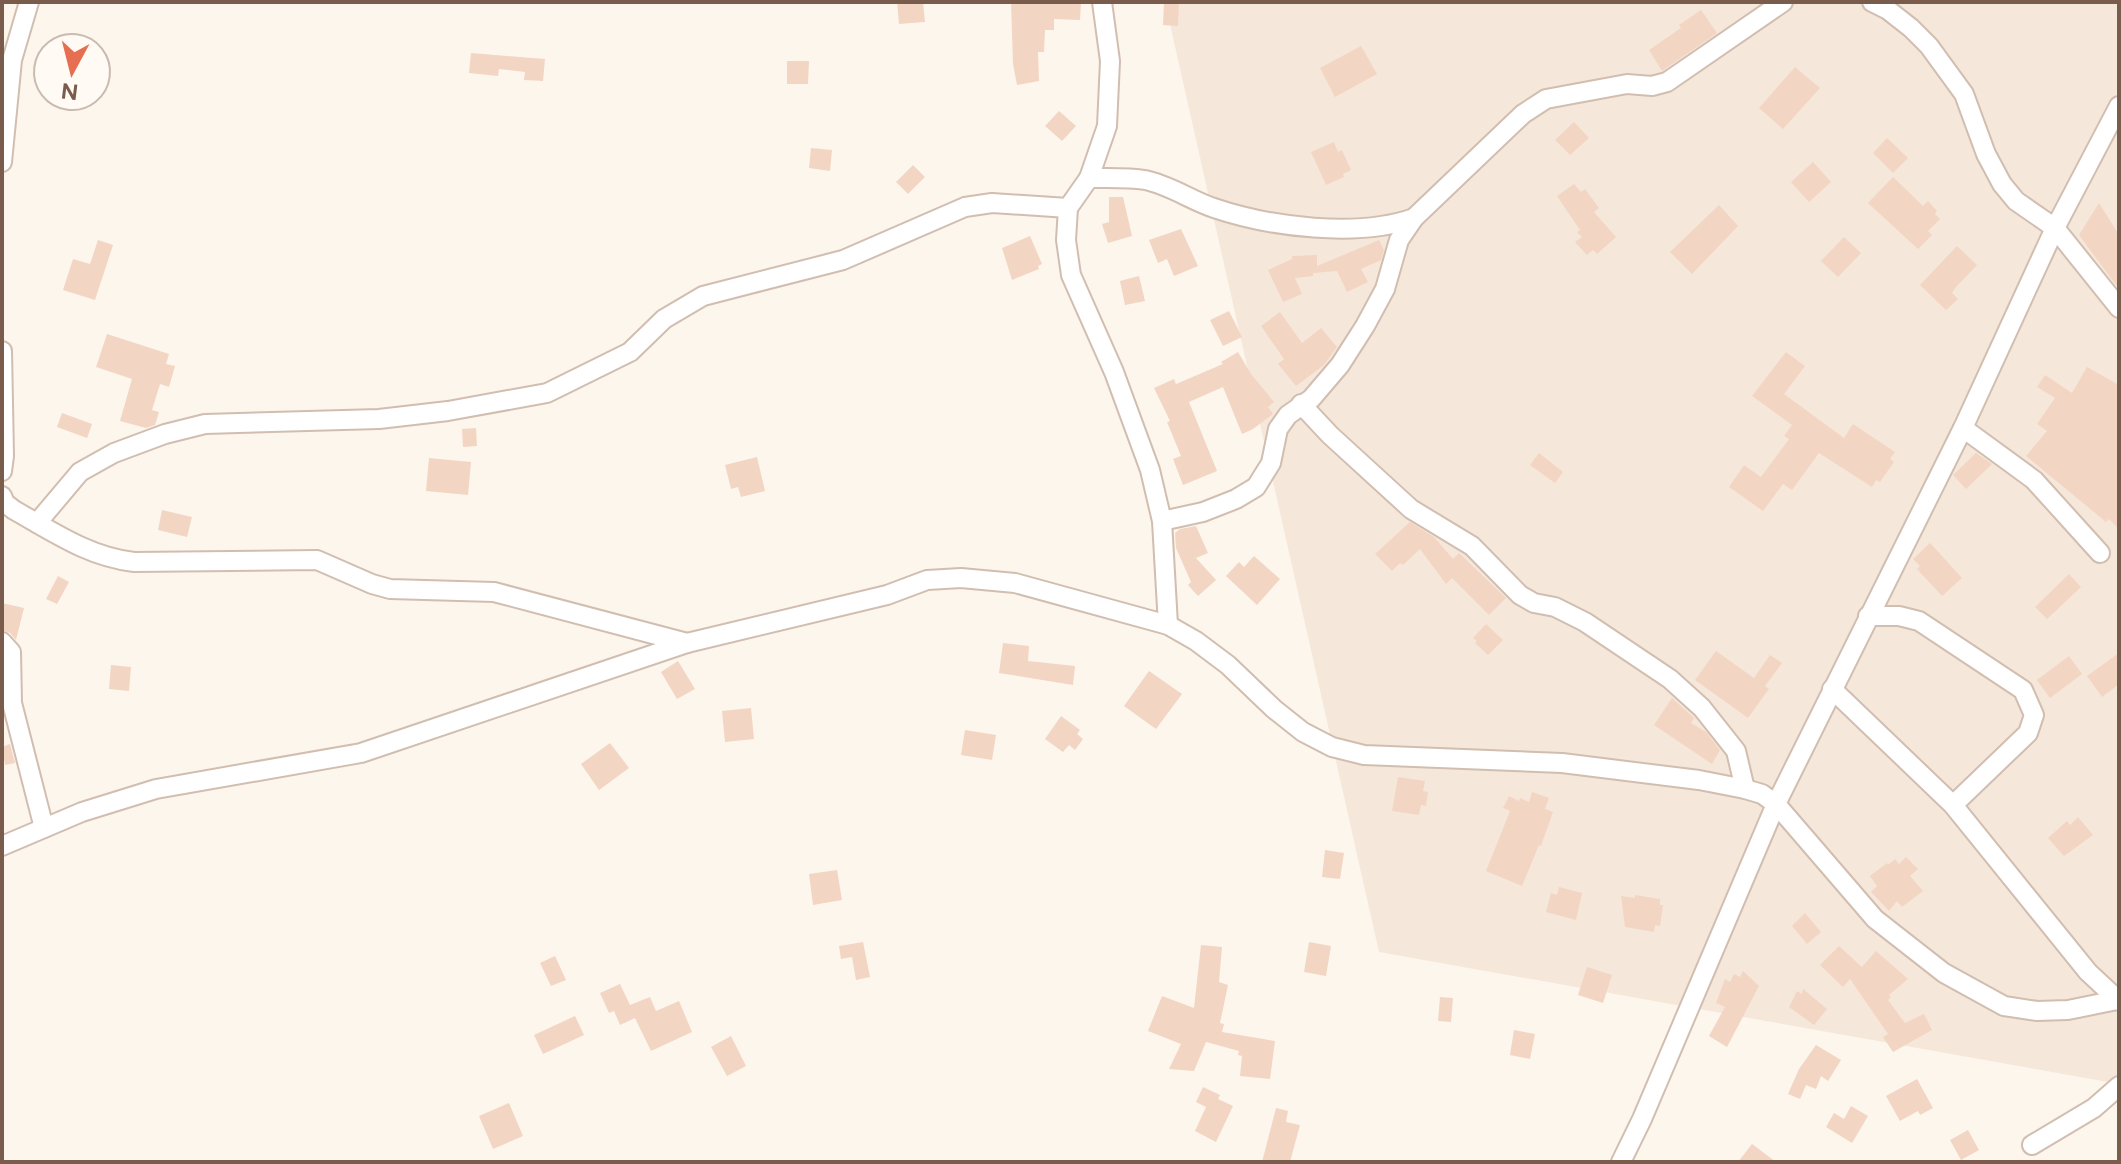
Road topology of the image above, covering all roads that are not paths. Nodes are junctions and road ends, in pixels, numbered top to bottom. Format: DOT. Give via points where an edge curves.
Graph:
graph roads {
  1 [pos="29,2"];
  2 [pos="1102,2"];
  3 [pos="1783,2"];
  4 [pos="1872,2"];
  5 [pos="2119,106"];
  6 [pos="2,162"];
  7 [pos="1089,178"];
  8 [pos="1068,208"];
  9 [pos="1414,218"];
  10 [pos="2055,228"];
  11 [pos="2119,308"];
  12 [pos="2,351"];
  13 [pos="1301,404"];
  14 [pos="1963,428"];
  15 [pos="2,471"];
  16 [pos="3,500"];
  17 [pos="1162,521"];
  18 [pos="37,523"];
  19 [pos="2100,553"];
  20 [pos="1868,616"];
  21 [pos="1168,625"];
  22 [pos="2,642"];
  23 [pos="687,643"];
  24 [pos="1832,689"];
  25 [pos="1745,789"];
  26 [pos="1776,804"];
  27 [pos="1953,805"];
  28 [pos="44,828"];
  29 [pos="2,846"];
  30 [pos="2118,1001"];
  31 [pos="2119,1086"];
  32 [pos="2032,1145"];
  33 [pos="1621,1162"];
  1 -- 6 [label="street" via="12,60"];
  2 -- 7 [label="street" via="1110,61 1107,126"];
  3 -- 9 [label="street" via="1667,82 1546,99 1523,114"];
  4 -- 10 [label="street" via="1929,46 1964,94 2002,184 2016,201"];
  5 -- 10 [label="street"];
  7 -- 8 [label="street"];
  7 -- 9 [label="street" via="1144,180 1212,208 1269,222 1366,230"];
  8 -- 17 [label="street" via="1071,275 1114,372 1150,470"];
  8 -- 18 [label="street" via="992,203 965,207 843,260 703,296 664,319 630,352 547,393 379,419 205,424 165,434 80,472"];
  9 -- 13 [label="street" via="1399,240 1385,289 1365,326 1340,365"];
  10 -- 11 [label="street"];
  10 -- 14 [label="street"];
  12 -- 15 [label="street"];
  13 -- 17 [label="street" via="1278,429 1271,463 1256,487 1203,512"];
  13 -- 25 [label="street" via="1411,509 1472,546 1520,595 1585,622 1670,679 1736,751"];
  14 -- 19 [label="street" via="2034,480"];
  14 -- 20 [label="street"];
  16 -- 18 [label="street"];
  17 -- 21 [label="street"];
  18 -- 23 [label="street" via="111,560 317,560 390,589 494,592"];
  20 -- 24 [label="street"];
  20 -- 27 [label="street" via="1919,621 2023,690 2034,715 2028,733"];
  21 -- 23 [label="street" via="1015,583 961,578 927,580 887,595"];
  21 -- 25 [label="street" via="1228,665 1303,732 1332,747 1364,755 1562,763"];
  22 -- 28 [label="street" via="11,652 12,703"];
  23 -- 28 [label="street" via="361,753 156,789"];
  24 -- 26 [label="street"];
  24 -- 27 [label="street"];
  25 -- 26 [label="street"];
  26 -- 30 [label="street" via="1875,919 1944,973 2004,1006 2068,1010"];
  26 -- 33 [label="street"];
  27 -- 30 [label="street" via="2088,972"];
  28 -- 29 [label="street"];
  31 -- 32 [label="street" via="2094,1108"];
}
